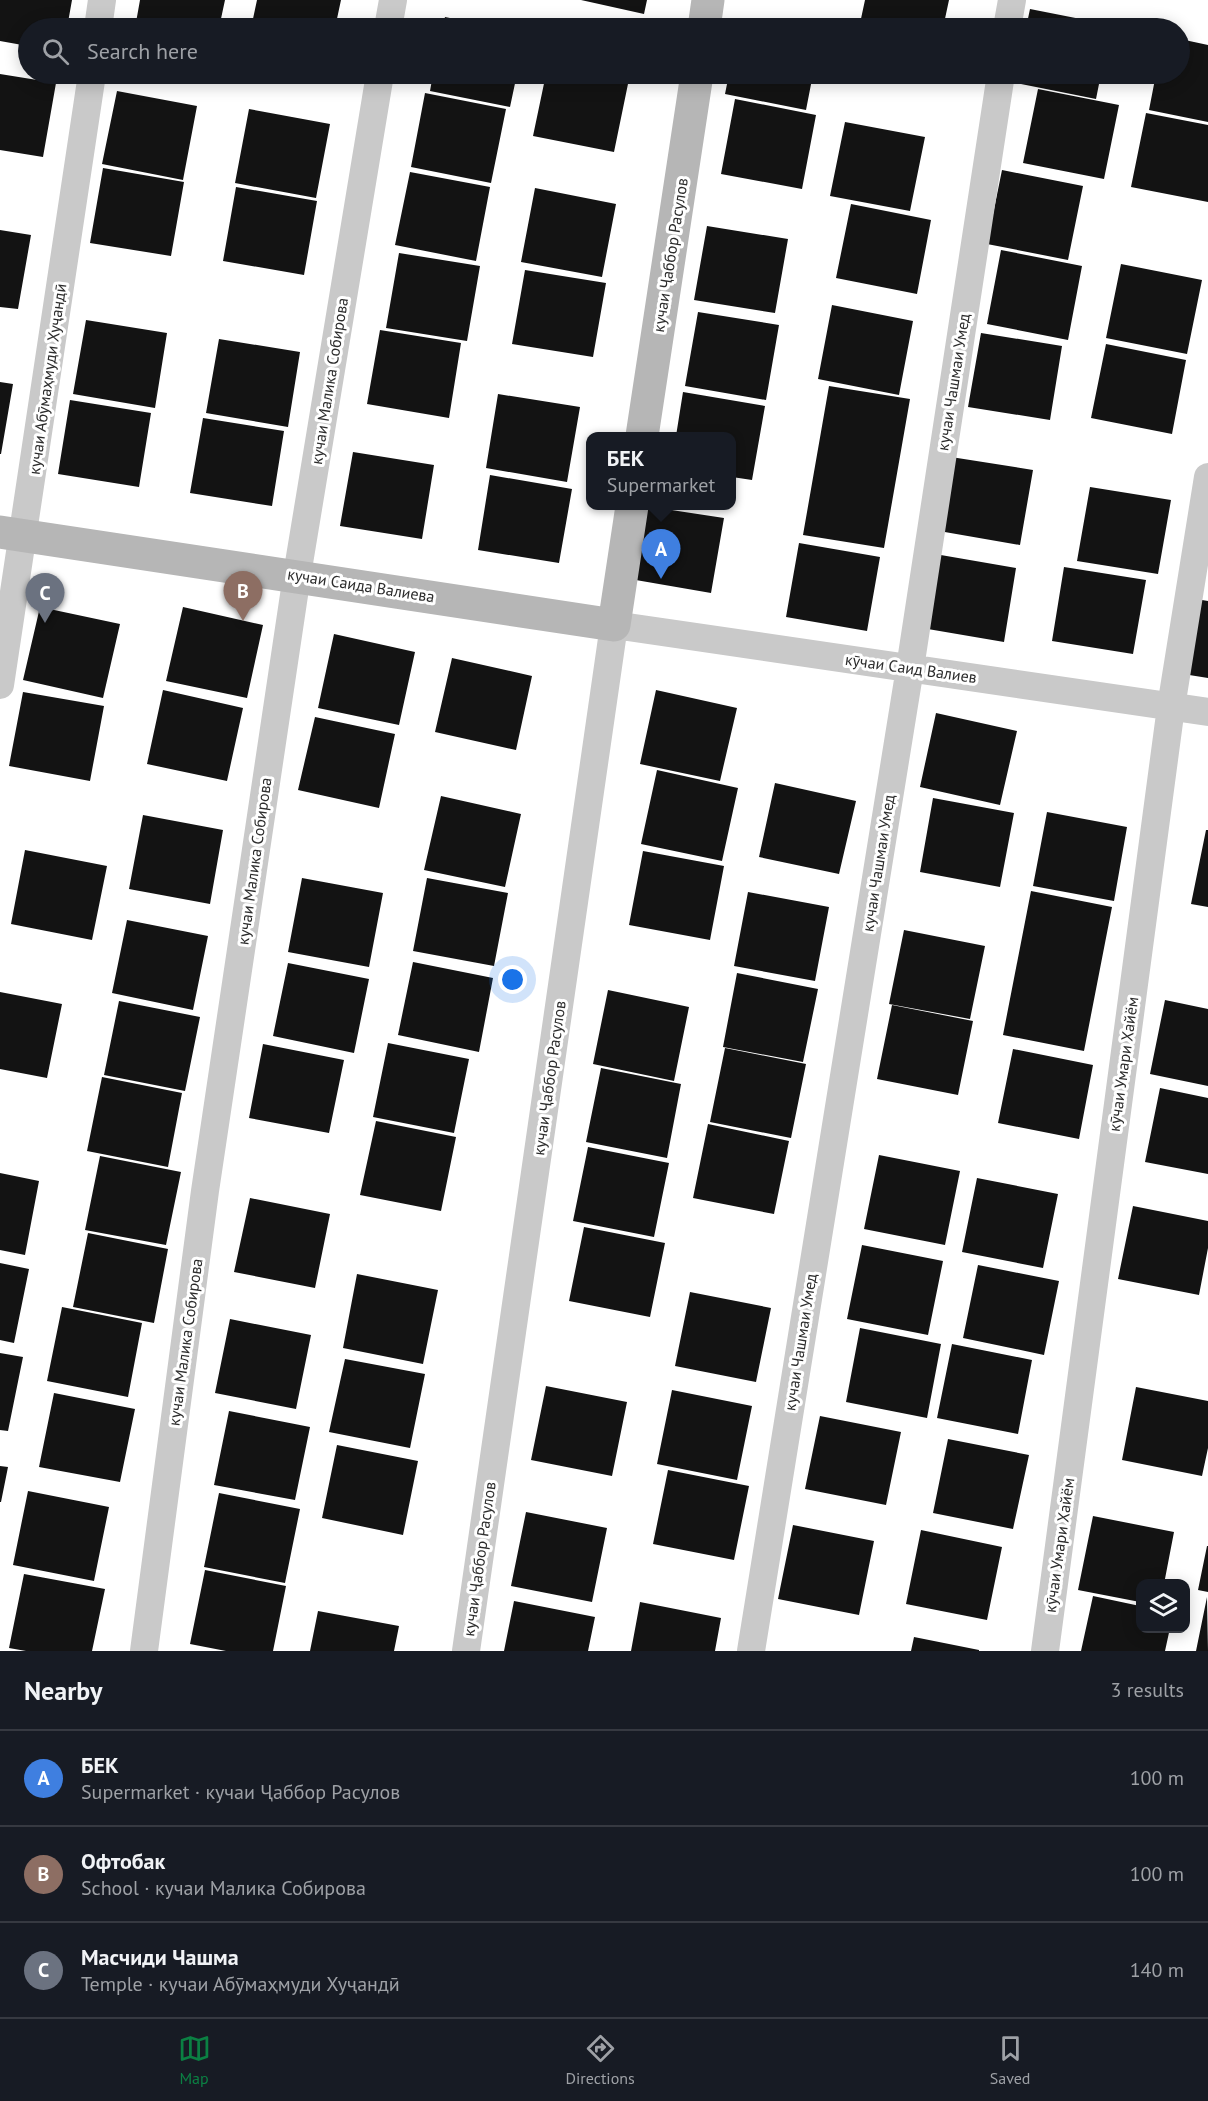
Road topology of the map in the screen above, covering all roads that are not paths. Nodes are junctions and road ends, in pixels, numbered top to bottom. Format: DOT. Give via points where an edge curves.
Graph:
graph roads {
  1 [pos="102,0"];
  2 [pos="393,0"];
  3 [pos="708,0"];
  4 [pos="1012,0"];
  5 [pos="99,18"];
  6 [pos="390,18"];
  7 [pos="705,18"];
  8 [pos="1009,18"];
  9 [pos="90,84"];
  10 [pos="378,84"];
  11 [pos="695,84"];
  12 [pos="999,84"];
  13 [pos="643,432"];
  14 [pos="1208,477"];
  15 [pos="631,510"];
  16 [pos="12,534"];
  17 [pos="297,575"];
  18 [pos="614,625"];
  19 [pos="910,668"];
  20 [pos="0,685"];
  21 [pos="1171,707"];
  22 [pos="1208,712"];
  23 [pos="144,1651"];
  24 [pos="466,1651"];
  25 [pos="751,1651"];
  26 [pos="1045,1651"];
  1 -- 5 [label="street"];
  2 -- 6 [label="street"];
  3 -- 7 [label="street"];
  4 -- 8 [label="street"];
  9 -- 16 [label="street, кучаи Абӯмаҳмуди Хуҷандӣ"];
  10 -- 17 [label="street, кучаи Малика Собирова"];
  11 -- 13 [label="street, кучаи Ҷаббор Расулов"];
  12 -- 19 [label="street, кучаи Чашмаи Умед"];
  14 -- 21 [label="street, кӯчаи Умари Хайём"];
  15 -- 18 [label="street, кучаи Ҷаббор Расулов"];
  16 -- 17 [label="street, кучаи Саида Валиева"];
  16 -- 20 [label="street, кучаи Абӯмаҳмуди Хуҷандӣ"];
  17 -- 18 [label="street, кучаи Саида Валиева"];
  17 -- 23 [label="street, кучаи Малика Собирова" via="206,1191"];
  18 -- 19 [label="street, кӯчаи Саид Валиев"];
  18 -- 24 [label="street, кучаи Ҷаббор Расулов"];
  19 -- 21 [label="street, кӯчаи Саид Валиев"];
  19 -- 25 [label="street, кучаи Чашмаи Умед"];
  21 -- 22 [label="street, кӯчаи Саид Валиев"];
  21 -- 26 [label="street, кӯчаи Умари Хайём"];
}
